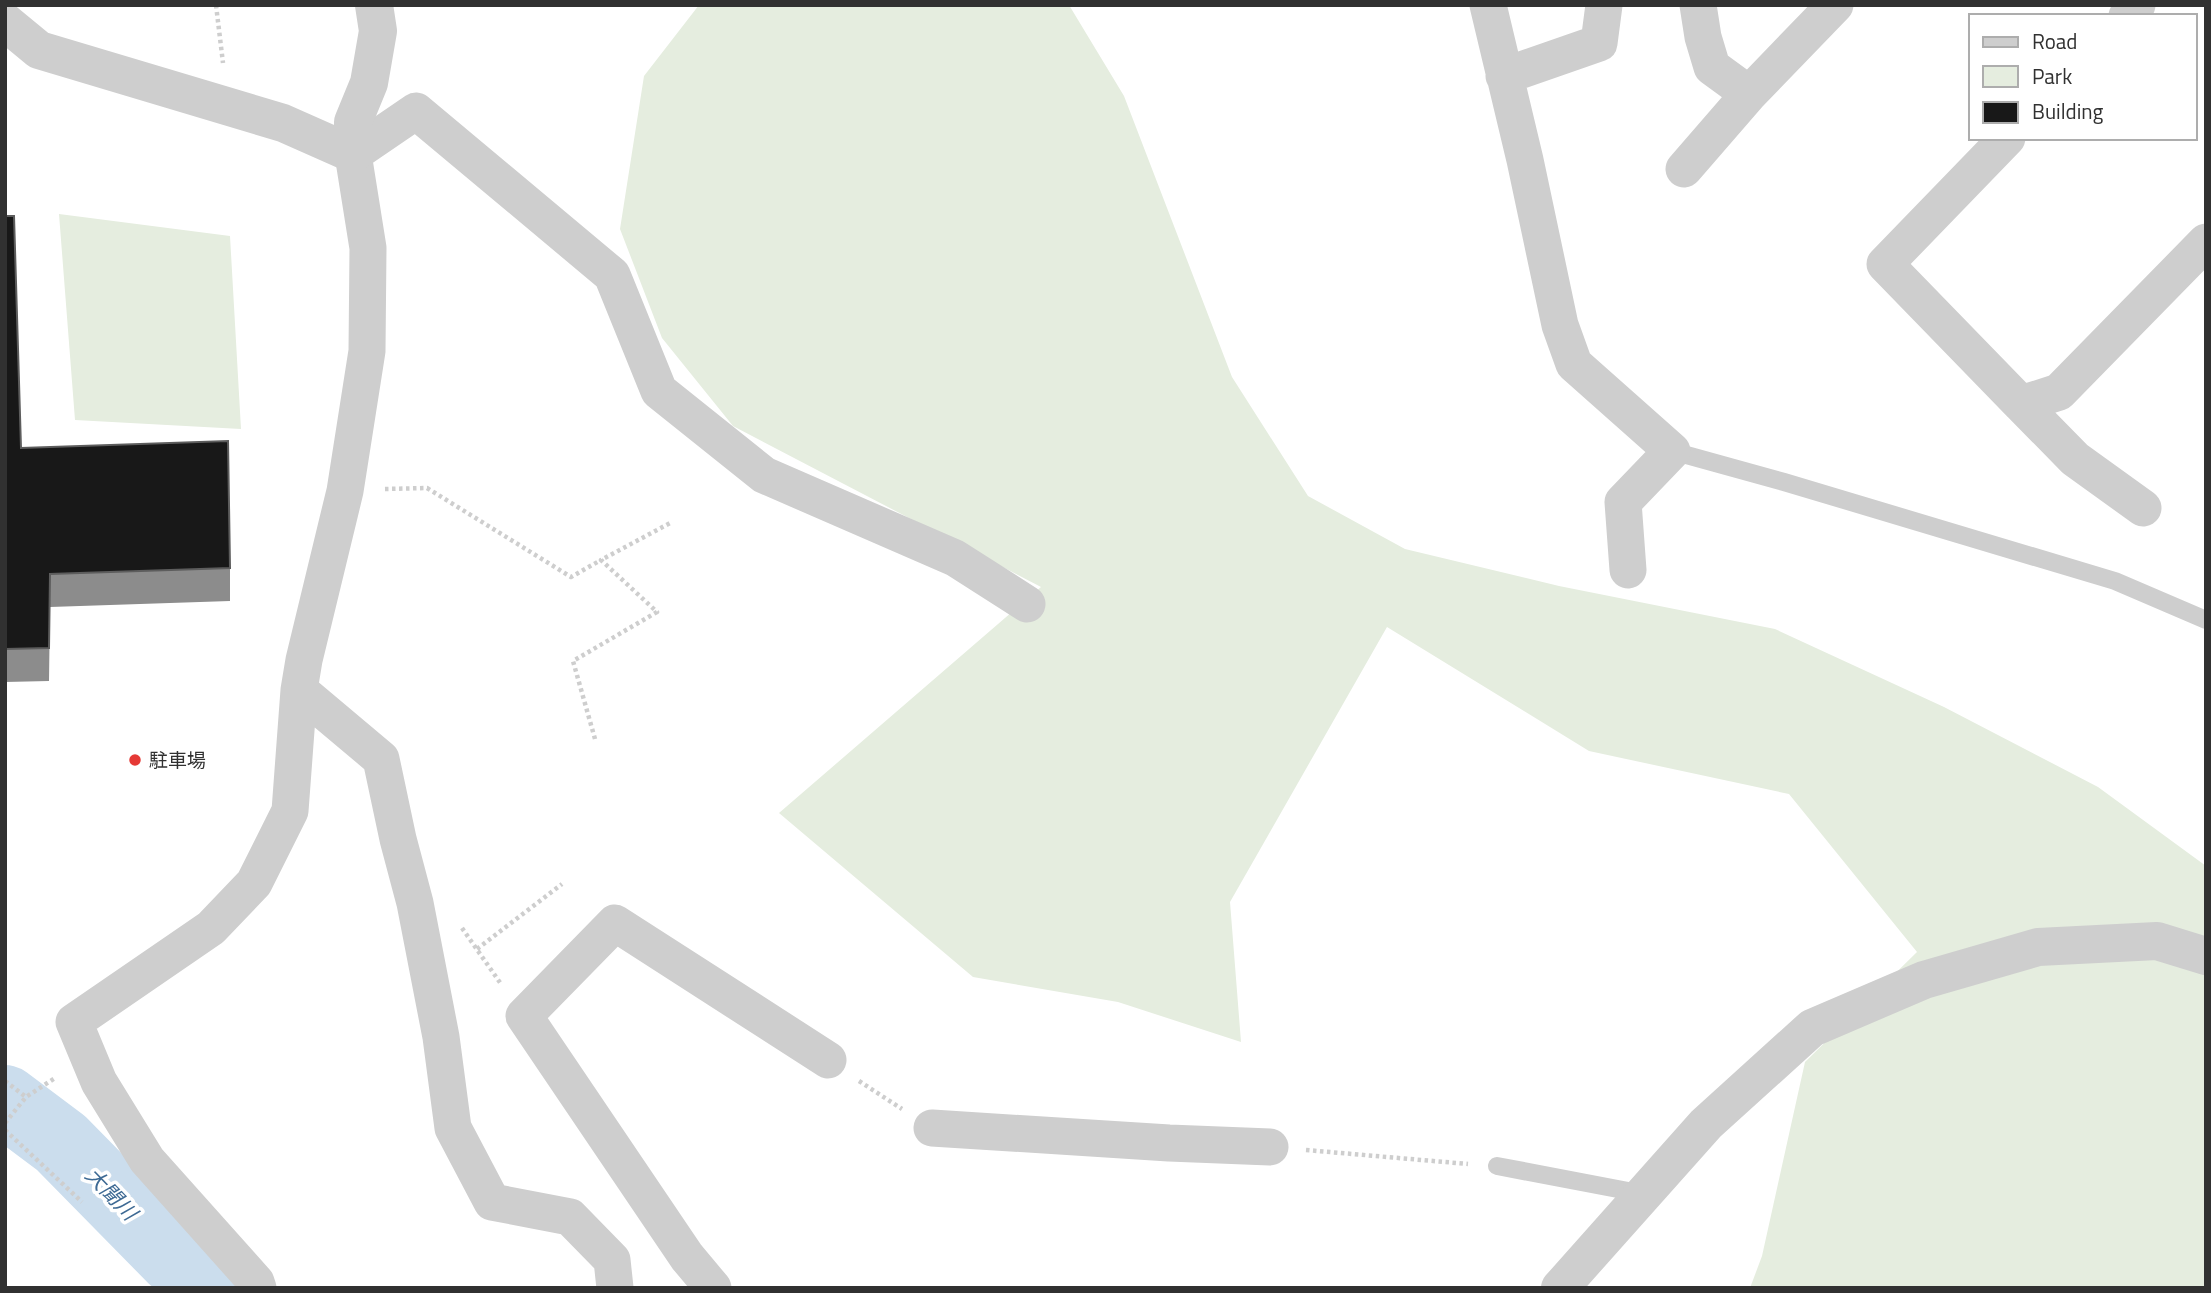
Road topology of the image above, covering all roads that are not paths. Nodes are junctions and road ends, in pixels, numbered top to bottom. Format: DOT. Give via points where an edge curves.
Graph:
graph roads {
  1 [pos="374,5"];
  2 [pos="1488,5"];
  3 [pos="1604,5"];
  4 [pos="1698,5"];
  5 [pos="1835,5"];
  6 [pos="5,22"];
  7 [pos="1504,76"];
  8 [pos="1749,94"];
  9 [pos="2005,140"];
  10 [pos="353,154"];
  11 [pos="1684,169"];
  12 [pos="2206,242"];
  13 [pos="2021,404"];
  14 [pos="1672,451"];
  15 [pos="2143,508"];
  16 [pos="1628,569"];
  17 [pos="1027,604"];
  18 [pos="2206,620"];
  19 [pos="299,690"];
  20 [pos="2206,956"];
  21 [pos="828,1060"];
  22 [pos="932,1128"];
  23 [pos="1269,1147"];
  24 [pos="1497,1166"];
  25 [pos="1644,1194"];
  26 [pos="258,1288"];
  27 [pos="615,1288"];
  28 [pos="713,1288"];
  29 [pos="1560,1288"];
  1 -- 10 [label="street" via="378,31 369,83 353,122"];
  2 -- 7 [label="street"];
  3 -- 7 [label="street" via="1600,43"];
  4 -- 8 [label="street" via="1713,66"];
  5 -- 8 [label="street"];
  6 -- 10 [label="street" via="39,50 283,122"];
  7 -- 14 [label="street" via="1560,325 1574,364"];
  8 -- 11 [label="street"];
  9 -- 13 [label="street" via="1885,264"];
  10 -- 17 [label="street" via="416,111 612,275 660,391 670,400 764,475 955,558"];
  10 -- 19 [label="street" via="369,248 367,351 345,491"];
  12 -- 13 [label="street" via="2059,392"];
  13 -- 15 [label="street" via="2075,459"];
  14 -- 16 [label="street" via="1623,502"];
  14 -- 18 [label="lane" via="2115,581"];
  19 -- 26 [label="street" via="290,811 254,883 211,928 74,1021 99,1082 147,1160"];
  19 -- 27 [label="street" via="381,759 441,1037 453,1128 492,1202 570,1217 612,1261"];
  20 -- 25 [label="street" via="2157,941 2038,947 1899,990 1811,1028 1706,1124"];
  21 -- 28 [label="street" via="615,923 524,1016 687,1257"];
  22 -- 23 [label="street"];
  24 -- 25 [label="lane"];
  25 -- 29 [label="street"];
}
